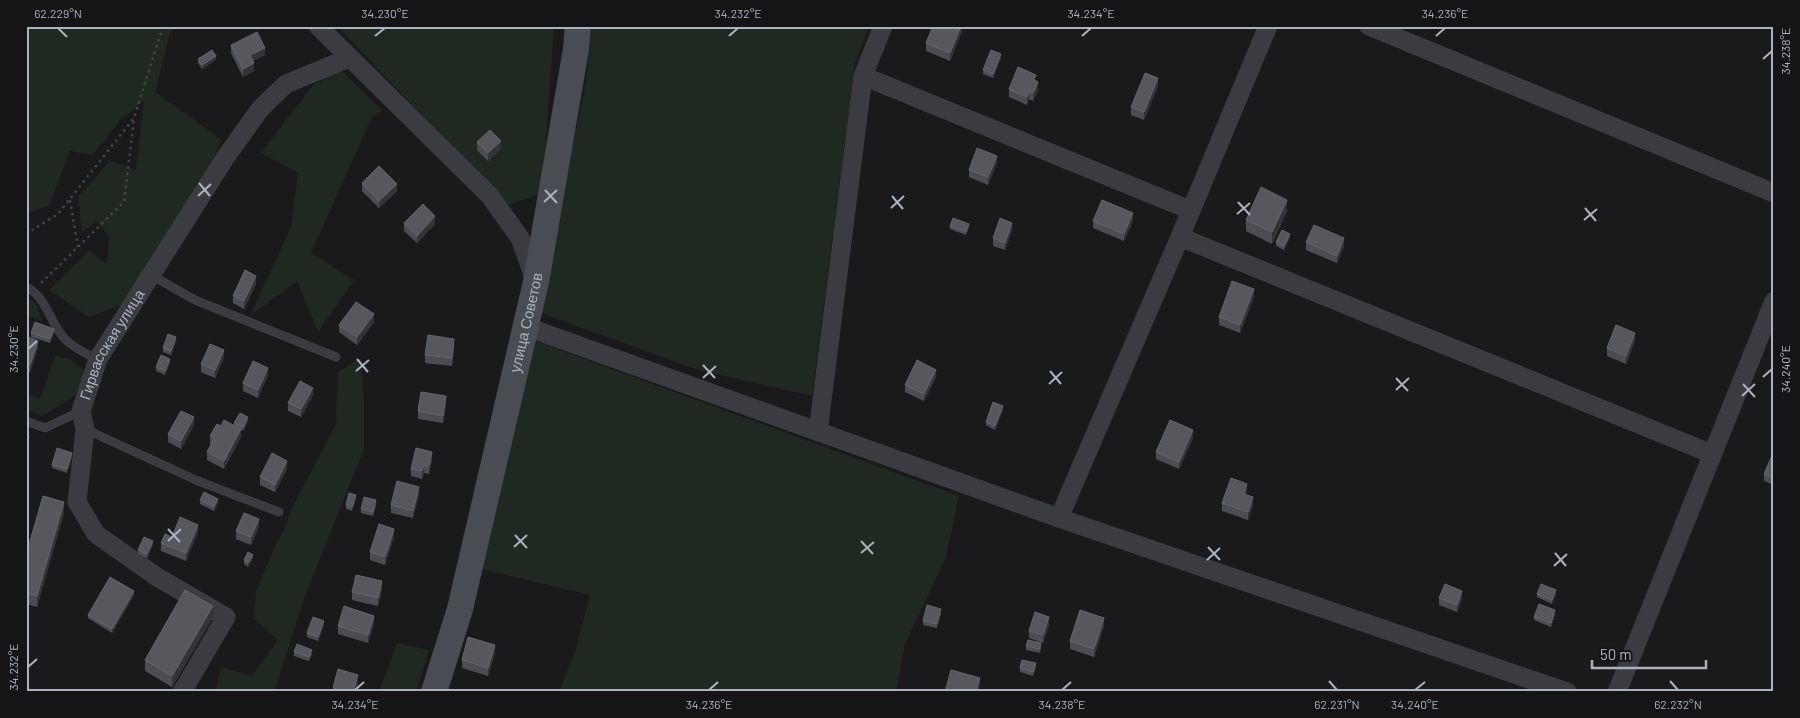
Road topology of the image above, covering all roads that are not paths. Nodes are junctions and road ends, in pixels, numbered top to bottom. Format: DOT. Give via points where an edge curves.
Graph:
graph roads {
  1 [pos="318,26"];
  2 [pos="578,26"];
  3 [pos="884,26"];
  4 [pos="1268,26"];
  5 [pos="1370,26"];
  6 [pos="349,58"];
  7 [pos="863,76"];
  8 [pos="1774,193"];
  9 [pos="1190,210"];
  10 [pos="1180,237"];
  11 [pos="151,275"];
  12 [pos="536,282"];
  13 [pos="30,289"];
  14 [pos="1774,301"];
  15 [pos="524,326"];
  16 [pos="336,357"];
  17 [pos="98,359"];
  18 [pos="83,420"];
  19 [pos="26,421"];
  20 [pos="818,432"];
  21 [pos="1712,454"];
  22 [pos="279,512"];
  23 [pos="1059,518"];
  24 [pos="182,692"];
  25 [pos="434,692"];
  26 [pos="1567,692"];
  27 [pos="1617,692"];
  1 -- 6 [label="street, улица Советов"];
  2 -- 12 [label="main road"];
  3 -- 7 [label="street"];
  4 -- 9 [label="street"];
  5 -- 8 [label="street"];
  6 -- 11 [label="street, Гирвасская улица" via="286,84 260,109"];
  6 -- 12 [label="street, улица Советов" via="490,196 520,238"];
  7 -- 9 [label="street"];
  7 -- 20 [label="street"];
  9 -- 10 [label="street"];
  10 -- 21 [label="street"];
  10 -- 23 [label="street"];
  11 -- 16 [label="lane" via="195,300"];
  11 -- 17 [label="street, Гирвасская улица"];
  12 -- 15 [label="main road, улица Советов"];
  13 -- 17 [label="lane" via="50,313 64,338"];
  14 -- 21 [label="street"];
  15 -- 20 [label="street"];
  15 -- 25 [label="main road, улица Советов" via="460,609"];
  17 -- 18 [label="street, Гирвасская улица"];
  18 -- 19 [label="lane" via="45,428"];
  18 -- 22 [label="lane" via="198,481"];
  18 -- 24 [label="street, Гирвасская улица" via="77,502 96,534 158,577 226,617"];
  20 -- 23 [label="street"];
  21 -- 27 [label="street"];
  23 -- 26 [label="street"];
}
